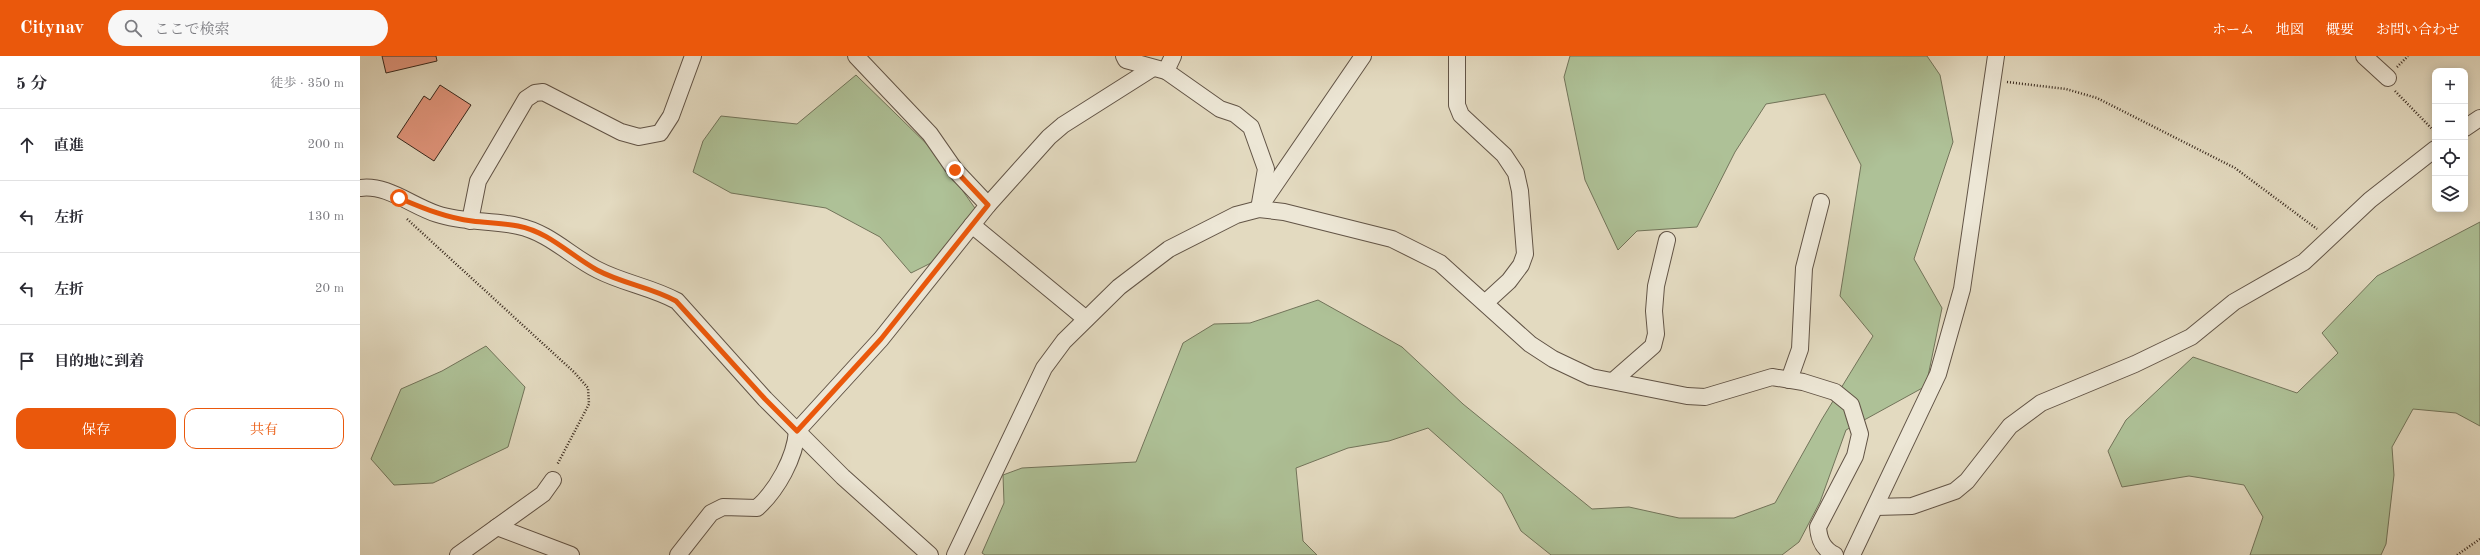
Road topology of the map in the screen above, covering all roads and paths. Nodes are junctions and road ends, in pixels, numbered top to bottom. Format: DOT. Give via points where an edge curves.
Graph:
graph roads {
  1 [pos="693,56"];
  2 [pos="856,56"];
  3 [pos="1124,56"];
  4 [pos="1173,56"];
  5 [pos="1363,56"];
  6 [pos="1457,56"];
  7 [pos="1996,56"];
  8 [pos="2364,56"];
  9 [pos="1160,69"];
  10 [pos="2388,78"];
  11 [pos="1991,80"];
  12 [pos="2480,118"];
  13 [pos="2468,126"];
  14 [pos="2432,129"];
  15 [pos="2432,151"];
  16 [pos="360,188"];
  17 [pos="399,198"];
  18 [pos="1821,202"];
  19 [pos="988,205"];
  20 [pos="1259,209"];
  21 [pos="470,221"];
  22 [pos="972,225"];
  23 [pos="2330,239"];
  24 [pos="1667,240"];
  25 [pos="1485,303"];
  26 [pos="1086,319"];
  27 [pos="1790,380"];
  28 [pos="1613,381"];
  29 [pos="797,431"];
  30 [pos="553,480"];
  31 [pos="1876,506"];
  32 [pos="498,527"];
  33 [pos="2480,539"];
  34 [pos="458,555"];
  35 [pos="571,555"];
  36 [pos="678,555"];
  37 [pos="930,555"];
  38 [pos="955,555"];
  39 [pos="1835,555"];
  40 [pos="1852,555"];
  41 [pos="2457,555"];
  1 -- 21 [label="street" via="672,116 660,133 638,137 621,132 543,92 535,93 526,99 478,181"];
  2 -- 19 [label="street" via="930,134 955,170"];
  3 -- 9 [label="street" via="1126,60"];
  4 -- 9 [label="street"];
  5 -- 20 [label="street"];
  6 -- 25 [label="street" via="1457,105 1461,115 1504,155 1516,173 1520,191 1525,254 1509,281"];
  7 -- 11 [label="street"];
  8 -- 10 [label="street"];
  9 -- 19 [label="street" via="1062,125"];
  9 -- 20 [label="street" via="1220,109 1235,114 1251,127 1266,169"];
  10 -- 14 [label="path" via="2393,88"];
  11 -- 23 [label="path" via="2066,88 2097,98 2235,168"];
  11 -- 31 [label="street" via="1962,289 1938,374"];
  12 -- 13 [label="street"];
  15 -- 23 [label="street" via="2370,200"];
  16 -- 17 [label="street" via="385,191"];
  17 -- 21 [label="street" via="437,214"];
  17 -- 30 [label="path" via="399,212 575,373 588,388 589,404 550,476"];
  18 -- 27 [label="street" via="1804,268 1800,349"];
  19 -- 22 [label="street"];
  20 -- 25 [label="street" via="1284,212 1392,239 1440,263"];
  20 -- 26 [label="street" via="1236,215 1169,249 1119,287"];
  21 -- 29 [label="street" via="518,226 539,232 597,270 620,280 659,291 676,301"];
  22 -- 26 [label="street"];
  22 -- 29 [label="street" via="881,339"];
  23 -- 31 [label="street" via="2304,262 2234,302 2191,337 2136,364 2041,403 2010,426 1967,480 1955,491 1912,506"];
  24 -- 28 [label="street" via="1656,286 1656,334 1653,346"];
  25 -- 28 [label="street" via="1530,344 1554,359 1591,377"];
  26 -- 38 [label="street" via="1064,341 1044,368"];
  27 -- 28 [label="street" via="1772,377 1705,397 1687,396"];
  27 -- 39 [label="street" via="1835,392 1851,405 1860,434 1855,456 1818,527 1819,540 1828,552"];
  29 -- 36 [label="street" via="796,448 769,497 757,508 723,507 711,513"];
  29 -- 37 [label="street" via="843,477"];
  30 -- 32 [label="street" via="543,494"];
  31 -- 40 [label="street"];
  32 -- 34 [label="street"];
  32 -- 35 [label="street"];
  33 -- 41 [label="path"];
}
